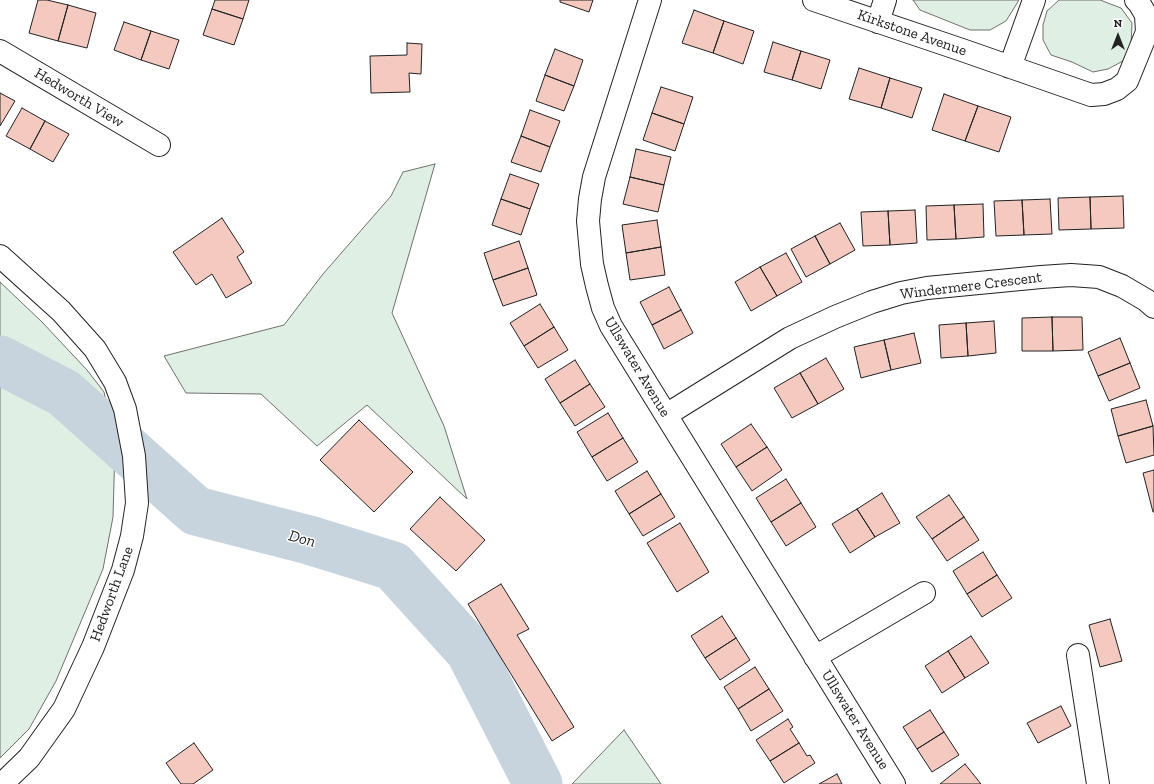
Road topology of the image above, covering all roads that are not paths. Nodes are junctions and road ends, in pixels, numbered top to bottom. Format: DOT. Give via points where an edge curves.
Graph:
graph roads {
  1 [pos="650,0"];
  2 [pos="814,0"];
  3 [pos="885,0"];
  4 [pos="1034,0"];
  5 [pos="1136,0"];
  6 [pos="878,22"];
  7 [pos="0,50"];
  8 [pos="1010,67"];
  9 [pos="159,145"];
  10 [pos="0,256"];
  11 [pos="1154,307"];
  12 [pos="666,415"];
  13 [pos="924,593"];
  14 [pos="1078,655"];
  15 [pos="815,657"];
  16 [pos="2,784"];
  17 [pos="894,784"];
  18 [pos="1098,784"];
  1 -- 12 [label="street, Ullswater Avenue" via="594,177 588,221 592,264 610,326"];
  2 -- 6 [label="street, Kirkstone Avenue"];
  3 -- 6 [label="street"];
  4 -- 8 [label="street"];
  5 -- 8 [label="street, Kirkstone Avenue" via="1146,15 1147,32 1127,81 1117,89 1091,95"];
  6 -- 8 [label="street, Kirkstone Avenue"];
  7 -- 9 [label="street, Hedworth View"];
  10 -- 16 [label="street, Hedworth Lane" via="61,311 95,349 115,382 125,409 134,456 137,503 123,570 93,647 64,709 29,758"];
  11 -- 12 [label="street, Windermere Crescent" via="1122,286 1099,277 1071,275 927,288 901,293 859,307 790,338"];
  12 -- 15 [label="street, Ullswater Avenue"];
  13 -- 15 [label="street, Ullswater Avenue"];
  14 -- 18 [label="street"];
  15 -- 17 [label="street, Ullswater Avenue"];
}
